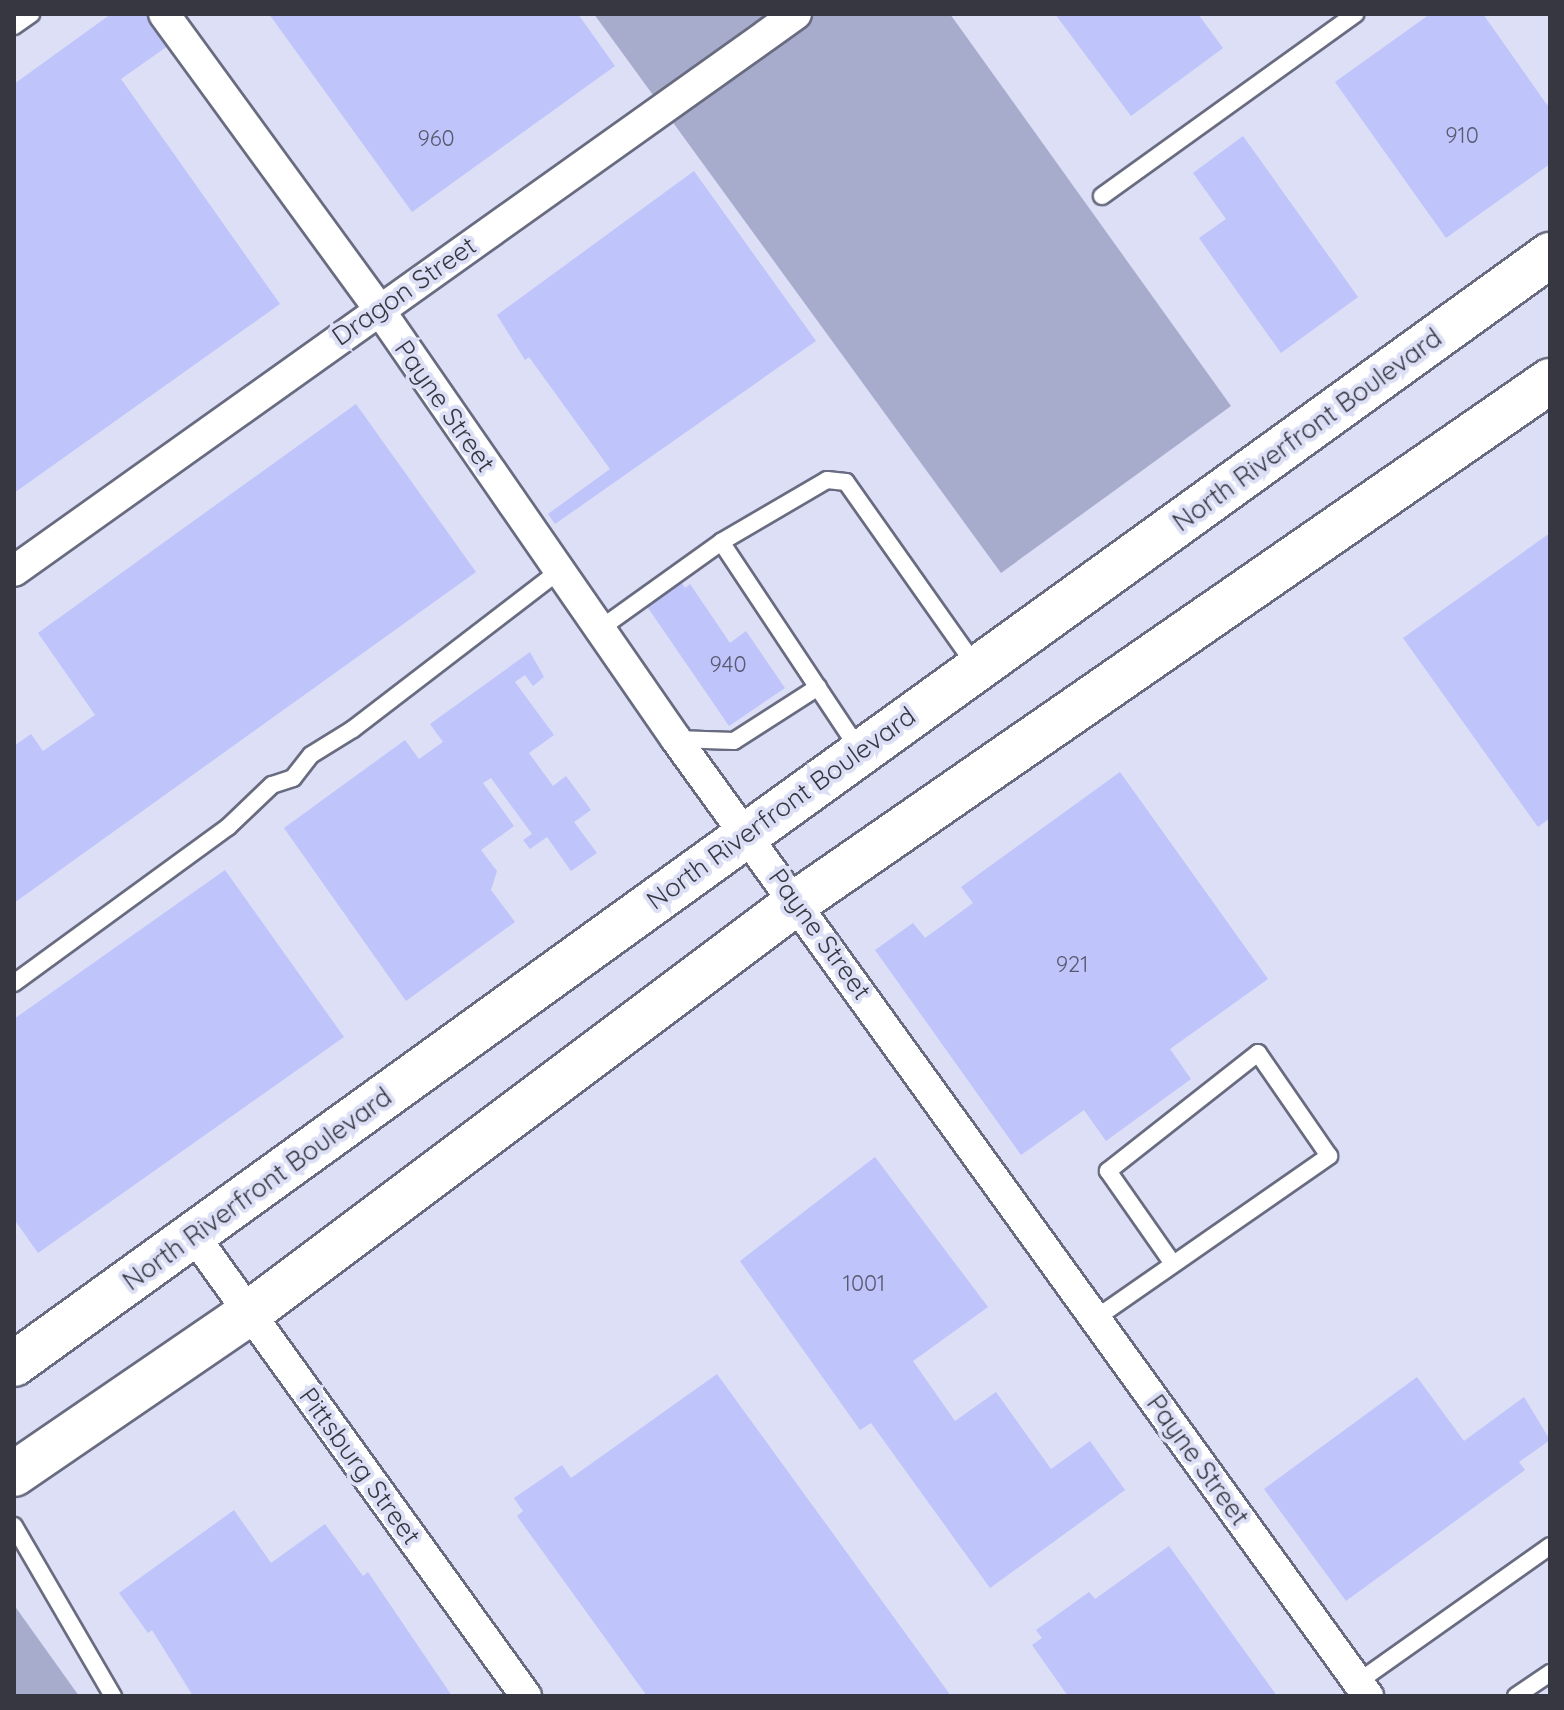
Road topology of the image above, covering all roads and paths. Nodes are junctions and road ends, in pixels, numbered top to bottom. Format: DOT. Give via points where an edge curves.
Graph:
graph roads {
  1 [pos="31,14"];
  2 [pos="164,14"];
  3 [pos="796,14"];
  4 [pos="1355,14"];
  5 [pos="14,26"];
  6 [pos="1102,196"];
  7 [pos="1548,262"];
  8 [pos="378,308"];
  9 [pos="1550,381"];
  10 [pos="721,542"];
  11 [pos="14,571"];
  12 [pos="559,571"];
  13 [pos="601,628"];
  14 [pos="976,667"];
  15 [pos="818,687"];
  16 [pos="676,739"];
  17 [pos="860,751"];
  18 [pos="746,832"];
  19 [pos="797,902"];
  20 [pos="14,983"];
  21 [pos="194,1236"];
  22 [pos="1173,1264"];
  23 [pos="249,1313"];
  24 [pos="1096,1318"];
  25 [pos="14,1364"];
  26 [pos="14,1474"];
  27 [pos="14,1526"];
  28 [pos="1550,1546"];
  29 [pos="1550,1673"];
  30 [pos="1363,1689"];
  31 [pos="113,1696"];
  32 [pos="526,1696"];
  33 [pos="1516,1696"];
  1 -- 5 [label="lane"];
  2 -- 8 [label="street, Payne Street"];
  3 -- 8 [label="street, Dragon Street"];
  4 -- 6 [label="lane"];
  7 -- 14 [label="main road, North Riverfront Boulevard"];
  8 -- 11 [label="street, Dragon Street"];
  8 -- 12 [label="street, Payne Street"];
  9 -- 19 [label="main road"];
  10 -- 13 [label="lane"];
  10 -- 14 [label="lane" via="827,480 846,482"];
  10 -- 15 [label="lane"];
  12 -- 13 [label="street, Payne Street"];
  12 -- 20 [label="lane" via="353,729 311,755 293,778 272,785 228,827"];
  13 -- 16 [label="street, Payne Street"];
  14 -- 17 [label="main road, North Riverfront Boulevard"];
  15 -- 16 [label="lane" via="734,741"];
  15 -- 17 [label="lane"];
  16 -- 18 [label="street, Payne Street"];
  17 -- 18 [label="main road, North Riverfront Boulevard"];
  18 -- 19 [label="street, Payne Street"];
  18 -- 21 [label="main road, North Riverfront Boulevard"];
  19 -- 23 [label="main road"];
  19 -- 24 [label="street, Payne Street"];
  21 -- 23 [label="street, Pittsburg Street"];
  21 -- 25 [label="main road, North Riverfront Boulevard"];
  22 -- 22 [label="lane" via="1329,1156 1258,1053 1108,1171"];
  22 -- 24 [label="lane"];
  23 -- 26 [label="main road"];
  23 -- 32 [label="street, Pittsburg Street"];
  24 -- 30 [label="street, Payne Street"];
  27 -- 31 [label="lane"];
  28 -- 30 [label="lane"];
  29 -- 33 [label="lane"];
}
